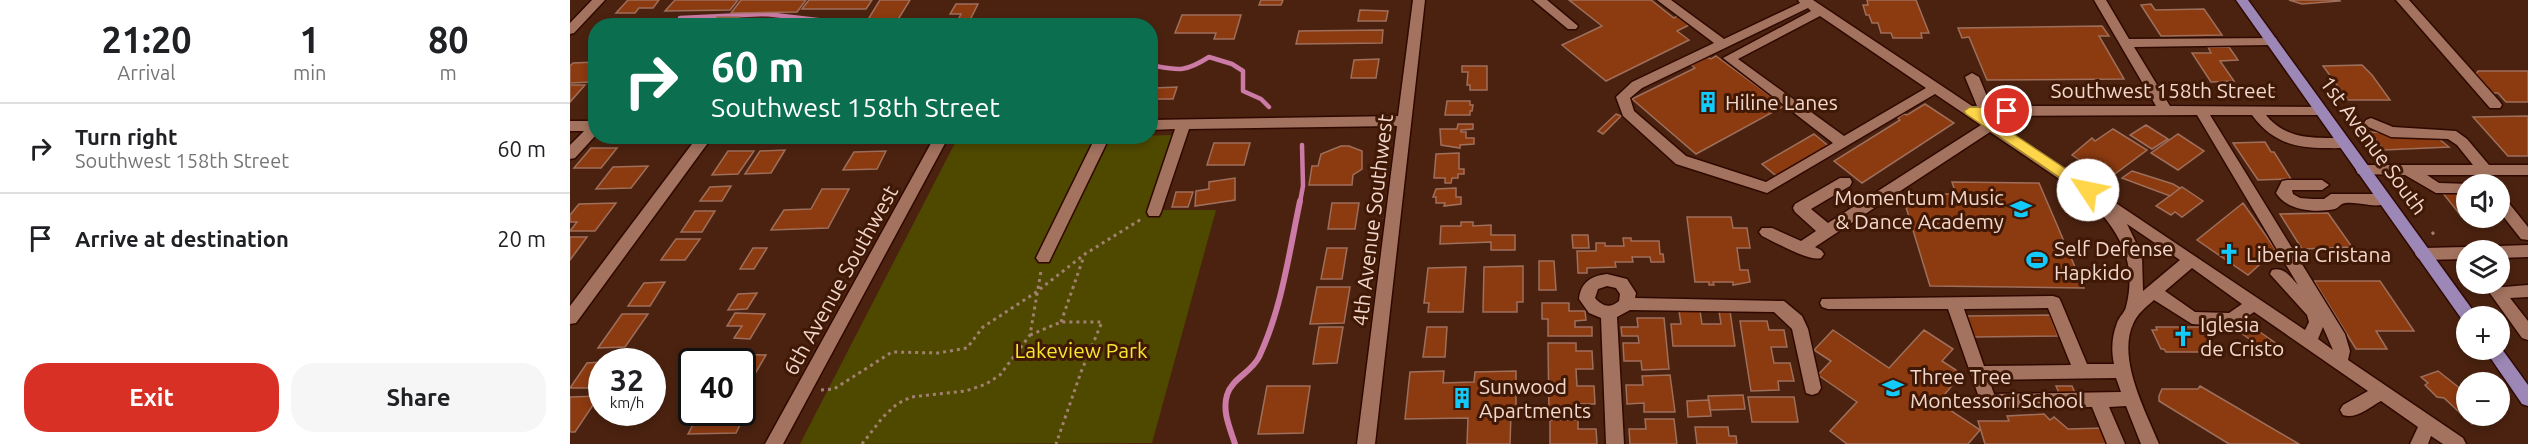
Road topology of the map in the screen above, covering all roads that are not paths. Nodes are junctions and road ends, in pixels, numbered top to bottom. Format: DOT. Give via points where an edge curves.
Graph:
graph roads {
  1 [pos="599,0"];
  2 [pos="1419,0"];
  3 [pos="1539,0"];
  4 [pos="1663,0"];
  5 [pos="2100,0"];
  6 [pos="2242,0"];
  7 [pos="2402,0"];
  8 [pos="1811,5"];
  9 [pos="1572,26"];
  10 [pos="570,30"];
  11 [pos="2271,41"];
  12 [pos="2125,43"];
  13 [pos="1723,44"];
  14 [pos="1972,77"];
  15 [pos="1936,88"];
  16 [pos="2495,105"];
  17 [pos="2320,110"];
  18 [pos="2166,111"];
  19 [pos="2201,111"];
  20 [pos="2256,111"];
  21 [pos="1989,118"];
  22 [pos="1405,121"];
  23 [pos="2371,123"];
  24 [pos="1184,124"];
  25 [pos="1158,125"];
  26 [pos="570,126"];
  27 [pos="588,126"];
  28 [pos="588,135"];
  29 [pos="1843,143"];
  30 [pos="2344,143"];
  31 [pos="700,144"];
  32 [pos="938,144"];
  33 [pos="1099,144"];
  34 [pos="570,154"];
  35 [pos="2406,169"];
  36 [pos="2484,169"];
  37 [pos="2363,170"];
  38 [pos="2528,170"];
  39 [pos="1845,182"];
  40 [pos="2322,185"];
  41 [pos="2456,188"];
  42 [pos="2088,190"];
  43 [pos="2384,199"];
  44 [pos="1154,212"];
  45 [pos="2510,215"];
  46 [pos="1827,231"];
  47 [pos="1767,232"];
  48 [pos="2526,235"];
  49 [pos="1801,248"];
  50 [pos="2528,251"];
  51 [pos="2510,252"];
  52 [pos="2456,253"];
  53 [pos="1816,254"];
  54 [pos="2423,254"];
  55 [pos="1044,258"];
  56 [pos="2191,260"];
  57 [pos="2278,274"];
  58 [pos="2155,291"];
  59 [pos="2528,291"];
  60 [pos="1828,303"];
  61 [pos="1954,303"];
  62 [pos="2254,303"];
  63 [pos="1626,304"];
  64 [pos="2462,306"];
  65 [pos="2134,309"];
  66 [pos="1609,313"];
  67 [pos="570,318"];
  68 [pos="2528,333"];
  69 [pos="2309,341"];
  70 [pos="2500,360"];
  71 [pos="2339,362"];
  72 [pos="2123,371"];
  73 [pos="2082,372"];
  74 [pos="1978,373"];
  75 [pos="1812,387"];
  76 [pos="2382,392"];
  77 [pos="2097,399"];
  78 [pos="2133,399"];
  79 [pos="2528,399"];
  80 [pos="2349,410"];
  81 [pos="2428,424"];
  82 [pos="774,444"];
  83 [pos="1366,444"];
  84 [pos="1616,444"];
  85 [pos="2116,444"];
  86 [pos="2150,444"];
  87 [pos="2419,444"];
  88 [pos="2457,444"];
  1 -- 10 [label="street"];
  2 -- 22 [label="street, 4th Avenue Southwest"];
  3 -- 9 [label="street"];
  4 -- 13 [label="street"];
  5 -- 12 [label="street"];
  6 -- 11 [label="main road, 1st Avenue South"];
  7 -- 16 [label="street"];
  8 -- 13 [label="street"];
  8 -- 15 [label="street"];
  8 -- 29 [label="street" via="1729,58"];
  11 -- 12 [label="street"];
  11 -- 17 [label="main road, 1st Avenue South"];
  12 -- 18 [label="street"];
  13 -- 29 [label="street" via="1637,85 1623,97 1628,113 1681,160 1767,188"];
  14 -- 21 [label="street"];
  15 -- 21 [label="street, Southwest 158th Street" via="1970,111"];
  15 -- 29 [label="street"];
  17 -- 20 [label="street, Southwest 158th Street"];
  17 -- 30 [label="main road, 1st Avenue South"];
  18 -- 19 [label="street, Southwest 158th Street"];
  18 -- 21 [label="street, Southwest 158th Street"];
  19 -- 20 [label="street, Southwest 158th Street"];
  19 -- 71 [label="street" via="2339,339"];
  20 -- 30 [label="street" via="2267,127 2294,143"];
  21 -- 42 [label="street"];
  21 -- 46 [label="street"];
  22 -- 24 [label="street"];
  22 -- 83 [label="street, 4th Avenue Southwest"];
  23 -- 36 [label="street" via="2391,132 2451,134"];
  24 -- 25 [label="street"];
  24 -- 44 [label="street"];
  26 -- 27 [label="street"];
  28 -- 34 [label="street"];
  30 -- 37 [label="main road, 1st Avenue South"];
  31 -- 67 [label="street"];
  32 -- 82 [label="street, 6th Avenue Southwest"];
  33 -- 55 [label="street"];
  35 -- 36 [label="street"];
  35 -- 37 [label="street"];
  35 -- 41 [label="street" via="2436,188"];
  36 -- 38 [label="street"];
  37 -- 43 [label="main road, 1st Avenue South"];
  39 -- 46 [label="street" via="1800,208"];
  40 -- 43 [label="street" via="2287,185 2283,193 2296,204 2334,204 2331,199"];
  42 -- 56 [label="street"];
  42 -- 65 [label="street" via="2132,244 2138,264"];
  43 -- 54 [label="main road, 1st Avenue South"];
  45 -- 48 [label="street"];
  46 -- 49 [label="street"];
  47 -- 49 [label="street"];
  49 -- 53 [label="street"];
  50 -- 51 [label="street"];
  52 -- 54 [label="street"];
  54 -- 64 [label="main road, 1st Avenue South"];
  56 -- 58 [label="street"];
  56 -- 62 [label="street"];
  57 -- 69 [label="street" via="2314,312 2317,322"];
  58 -- 62 [label="street" via="2192,318 2232,320"];
  58 -- 65 [label="street"];
  59 -- 68 [label="street" via="2497,292"];
  60 -- 61 [label="street"];
  61 -- 73 [label="street" via="2054,302"];
  61 -- 74 [label="street"];
  62 -- 69 [label="street"];
  63 -- 66 [label="street"];
  63 -- 66 [label="street" via="1628,293 1620,283 1607,280 1594,284 1587,293 1590,304"];
  63 -- 75 [label="street" via="1778,306 1800,329"];
  65 -- 72 [label="street" via="2121,336"];
  66 -- 84 [label="street"];
  69 -- 71 [label="street"];
  70 -- 79 [label="main road"];
  71 -- 76 [label="street"];
  72 -- 73 [label="street"];
  72 -- 78 [label="street"];
  73 -- 74 [label="street"];
  74 -- 77 [label="street" via="1988,401"];
  76 -- 80 [label="street"];
  76 -- 81 [label="street"];
  77 -- 78 [label="street"];
  77 -- 85 [label="street"];
  78 -- 86 [label="street"];
  81 -- 87 [label="street"];
  81 -- 88 [label="street"];
}
